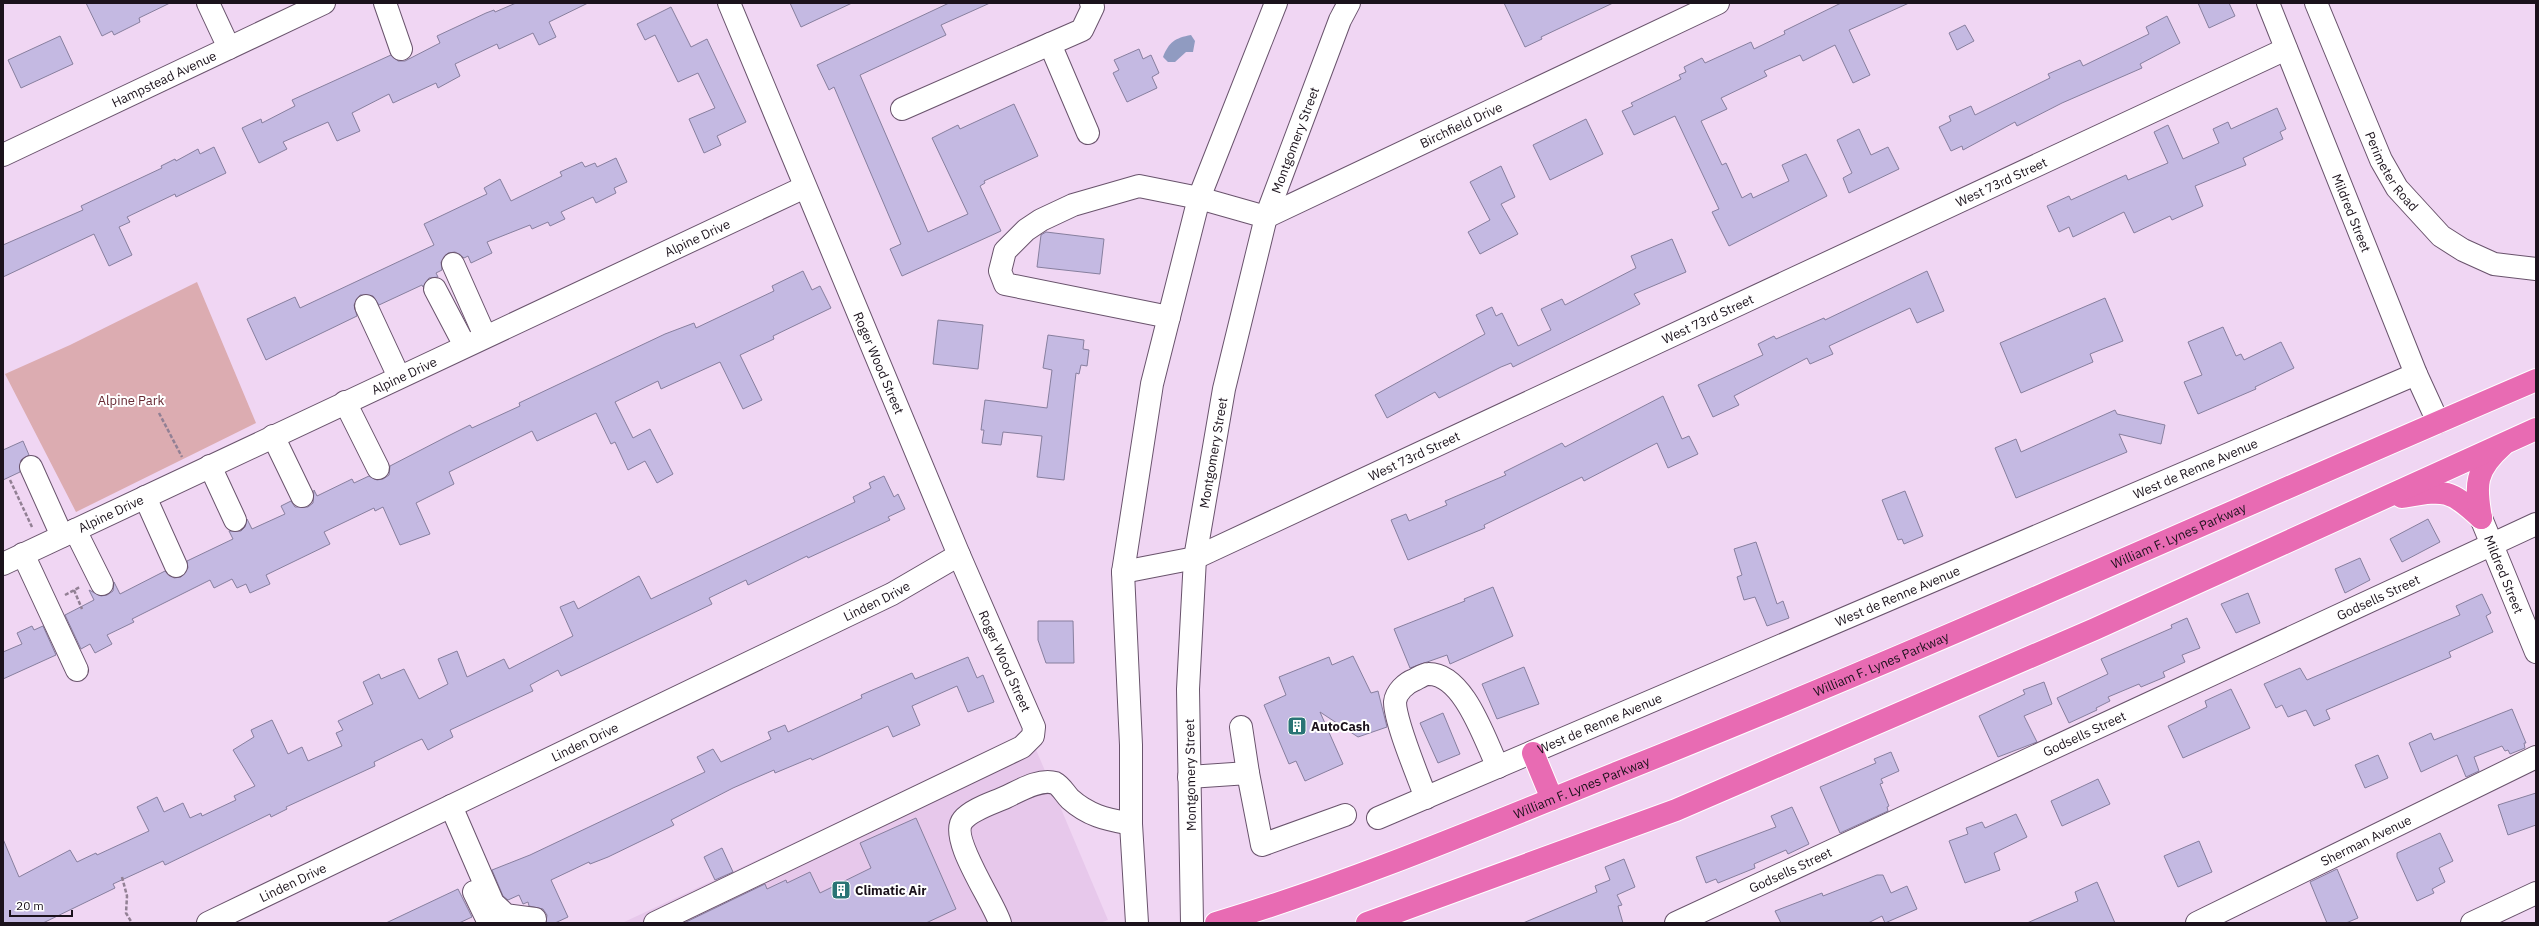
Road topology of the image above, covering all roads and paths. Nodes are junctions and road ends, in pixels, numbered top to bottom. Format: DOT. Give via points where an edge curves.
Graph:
graph roads {
  1 [pos="208,3"];
  2 [pos="324,3"];
  3 [pos="385,3"];
  4 [pos="729,3"];
  5 [pos="1091,3"];
  6 [pos="1276,3"];
  7 [pos="1349,3"];
  8 [pos="1718,3"];
  9 [pos="2268,3"];
  10 [pos="2316,3"];
  11 [pos="1050,44"];
  12 [pos="229,48"];
  13 [pos="401,49"];
  14 [pos="2286,49"];
  15 [pos="902,109"];
  16 [pos="1088,133"];
  17 [pos="3,154"];
  18 [pos="805,187"];
  19 [pos="1199,198"];
  20 [pos="1266,216"];
  21 [pos="453,264"];
  22 [pos="2536,268"];
  23 [pos="435,289"];
  24 [pos="366,306"];
  25 [pos="1169,317"];
  26 [pos="485,336"];
  27 [pos="464,346"];
  28 [pos="2416,374"];
  29 [pos="399,377"];
  30 [pos="2536,380"];
  31 [pos="345,402"];
  32 [pos="159,413"];
  33 [pos="2438,422"];
  34 [pos="2536,429"];
  35 [pos="273,436"];
  36 [pos="2508,440"];
  37 [pos="31,467"];
  38 [pos="378,468"];
  39 [pos="200,471"];
  40 [pos="10,480"];
  41 [pos="302,496"];
  42 [pos="145,497"];
  43 [pos="2375,500"];
  44 [pos="2481,518"];
  45 [pos="235,520"];
  46 [pos="2536,524"];
  47 [pos="68,533"];
  48 [pos="2492,545"];
  49 [pos="32,550"];
  50 [pos="959,555"];
  51 [pos="1195,558"];
  52 [pos="3,564"];
  53 [pos="176,566"];
  54 [pos="1123,572"];
  55 [pos="100,581"];
  56 [pos="74,590"];
  57 [pos="47,605"];
  58 [pos="82,609"];
  59 [pos="2536,652"];
  60 [pos="77,670"];
  61 [pos="1241,727"];
  62 [pos="1533,752"];
  63 [pos="2536,758"];
  64 [pos="1498,767"];
  65 [pos="1248,773"];
  66 [pos="1189,777"];
  67 [pos="1426,798"];
  68 [pos="1552,799"];
  69 [pos="444,810"];
  70 [pos="1345,816"];
  71 [pos="1378,818"];
  72 [pos="1131,824"];
  73 [pos="122,876"];
  74 [pos="2536,893"];
  75 [pos="535,919"];
  76 [pos="132,923"];
  77 [pos="208,923"];
  78 [pos="489,923"];
  79 [pos="655,923"];
  80 [pos="1000,923"];
  81 [pos="1137,923"];
  82 [pos="1192,923"];
  83 [pos="1216,923"];
  84 [pos="1367,923"];
  85 [pos="1676,923"];
  86 [pos="2196,923"];
  87 [pos="2472,923"];
  1 -- 12 [label="street"];
  2 -- 12 [label="street, Hampstead Avenue"];
  3 -- 13 [label="street"];
  4 -- 18 [label="street, Roger Wood Street"];
  5 -- 11 [label="street" via="1093,7 1082,30"];
  6 -- 19 [label="street"];
  7 -- 20 [label="street, Montgomery Street" via="1340,20"];
  8 -- 20 [label="street, Birchfield Drive"];
  9 -- 14 [label="street, Mildred Street"];
  10 -- 22 [label="street, Perimeter Road" via="2381,160 2401,193 2441,236 2463,250 2494,264"];
  11 -- 15 [label="street"];
  11 -- 16 [label="street"];
  12 -- 17 [label="street, Hampstead Avenue"];
  14 -- 28 [label="street, Mildred Street"];
  14 -- 51 [label="street, West 73rd Street"];
  18 -- 26 [label="street, Alpine Drive"];
  18 -- 50 [label="street, Roger Wood Street"];
  19 -- 20 [label="street"];
  19 -- 25 [label="street"];
  19 -- 25 [label="street" via="1139,186 1073,205 1040,220 1005,251 1000,271 1005,284"];
  20 -- 51 [label="street, Montgomery Street" via="1224,389"];
  21 -- 26 [label="street"];
  23 -- 27 [label="street"];
  24 -- 29 [label="street"];
  25 -- 54 [label="street" via="1152,384"];
  26 -- 27 [label="street, Alpine Drive"];
  27 -- 29 [label="street, Alpine Drive"];
  28 -- 33 [label="street, Mildred Street"];
  28 -- 62 [label="street, West de Renne Avenue"];
  29 -- 31 [label="street, Alpine Drive"];
  30 -- 33 [label="highway, William F. Lynes Parkway"];
  31 -- 35 [label="street, Alpine Drive"];
  31 -- 38 [label="street"];
  32 -- 39 [label="path"];
  33 -- 68 [label="highway, William F. Lynes Parkway" via="1804,698"];
  34 -- 36 [label="highway"];
  35 -- 39 [label="street, Alpine Drive"];
  35 -- 41 [label="street"];
  36 -- 43 [label="highway"];
  36 -- 44 [label="highway" via="2490,457 2478,477 2477,495"];
  37 -- 47 [label="street"];
  39 -- 42 [label="street, Alpine Drive"];
  39 -- 45 [label="street"];
  40 -- 49 [label="path"];
  42 -- 47 [label="street, Alpine Drive"];
  42 -- 53 [label="street"];
  43 -- 44 [label="highway" via="2443,492 2459,498"];
  43 -- 84 [label="highway" via="2095,629 1676,810"];
  44 -- 48 [label="street, Mildred Street"];
  46 -- 48 [label="street, Godsells Street"];
  47 -- 49 [label="street, Alpine Drive"];
  47 -- 55 [label="street"];
  48 -- 59 [label="street, Mildred Street"];
  48 -- 85 [label="street, Godsells Street"];
  49 -- 52 [label="street, Alpine Drive"];
  49 -- 57 [label="street"];
  50 -- 69 [label="street, Linden Drive" via="892,594"];
  50 -- 79 [label="street, Roger Wood Street" via="1032,721 1033,736 1022,747"];
  51 -- 54 [label="street, West 73rd Street"];
  51 -- 66 [label="street, Montgomery Street" via="1188,689"];
  54 -- 72 [label="street" via="1131,746"];
  55 -- 56 [label="path"];
  56 -- 57 [label="path"];
  56 -- 58 [label="path"];
  57 -- 60 [label="street"];
  61 -- 65 [label="street"];
  62 -- 64 [label="street, West de Renne Avenue"];
  62 -- 68 [label="highway"];
  63 -- 86 [label="street, Sherman Avenue"];
  64 -- 67 [label="street, West de Renne Avenue"];
  64 -- 67 [label="street" via="1460,690 1448,679 1428,674 1409,682 1399,691 1395,701 1399,721"];
  65 -- 66 [label="street"];
  65 -- 70 [label="street" via="1262,845"];
  66 -- 82 [label="street, Montgomery Street"];
  67 -- 71 [label="street, West de Renne Avenue"];
  68 -- 83 [label="highway, William F. Lynes Parkway" via="1442,843"];
  69 -- 75 [label="street" via="493,903 506,915"];
  69 -- 77 [label="street, Linden Drive"];
  69 -- 78 [label="street"];
  72 -- 80 [label="street" via="1094,816 1070,799 1056,784 1048,782 1032,785 962,820 959,831 966,855"];
  72 -- 81 [label="street"];
  73 -- 76 [label="path" via="128,896 126,913"];
  74 -- 87 [label="street"];
}
